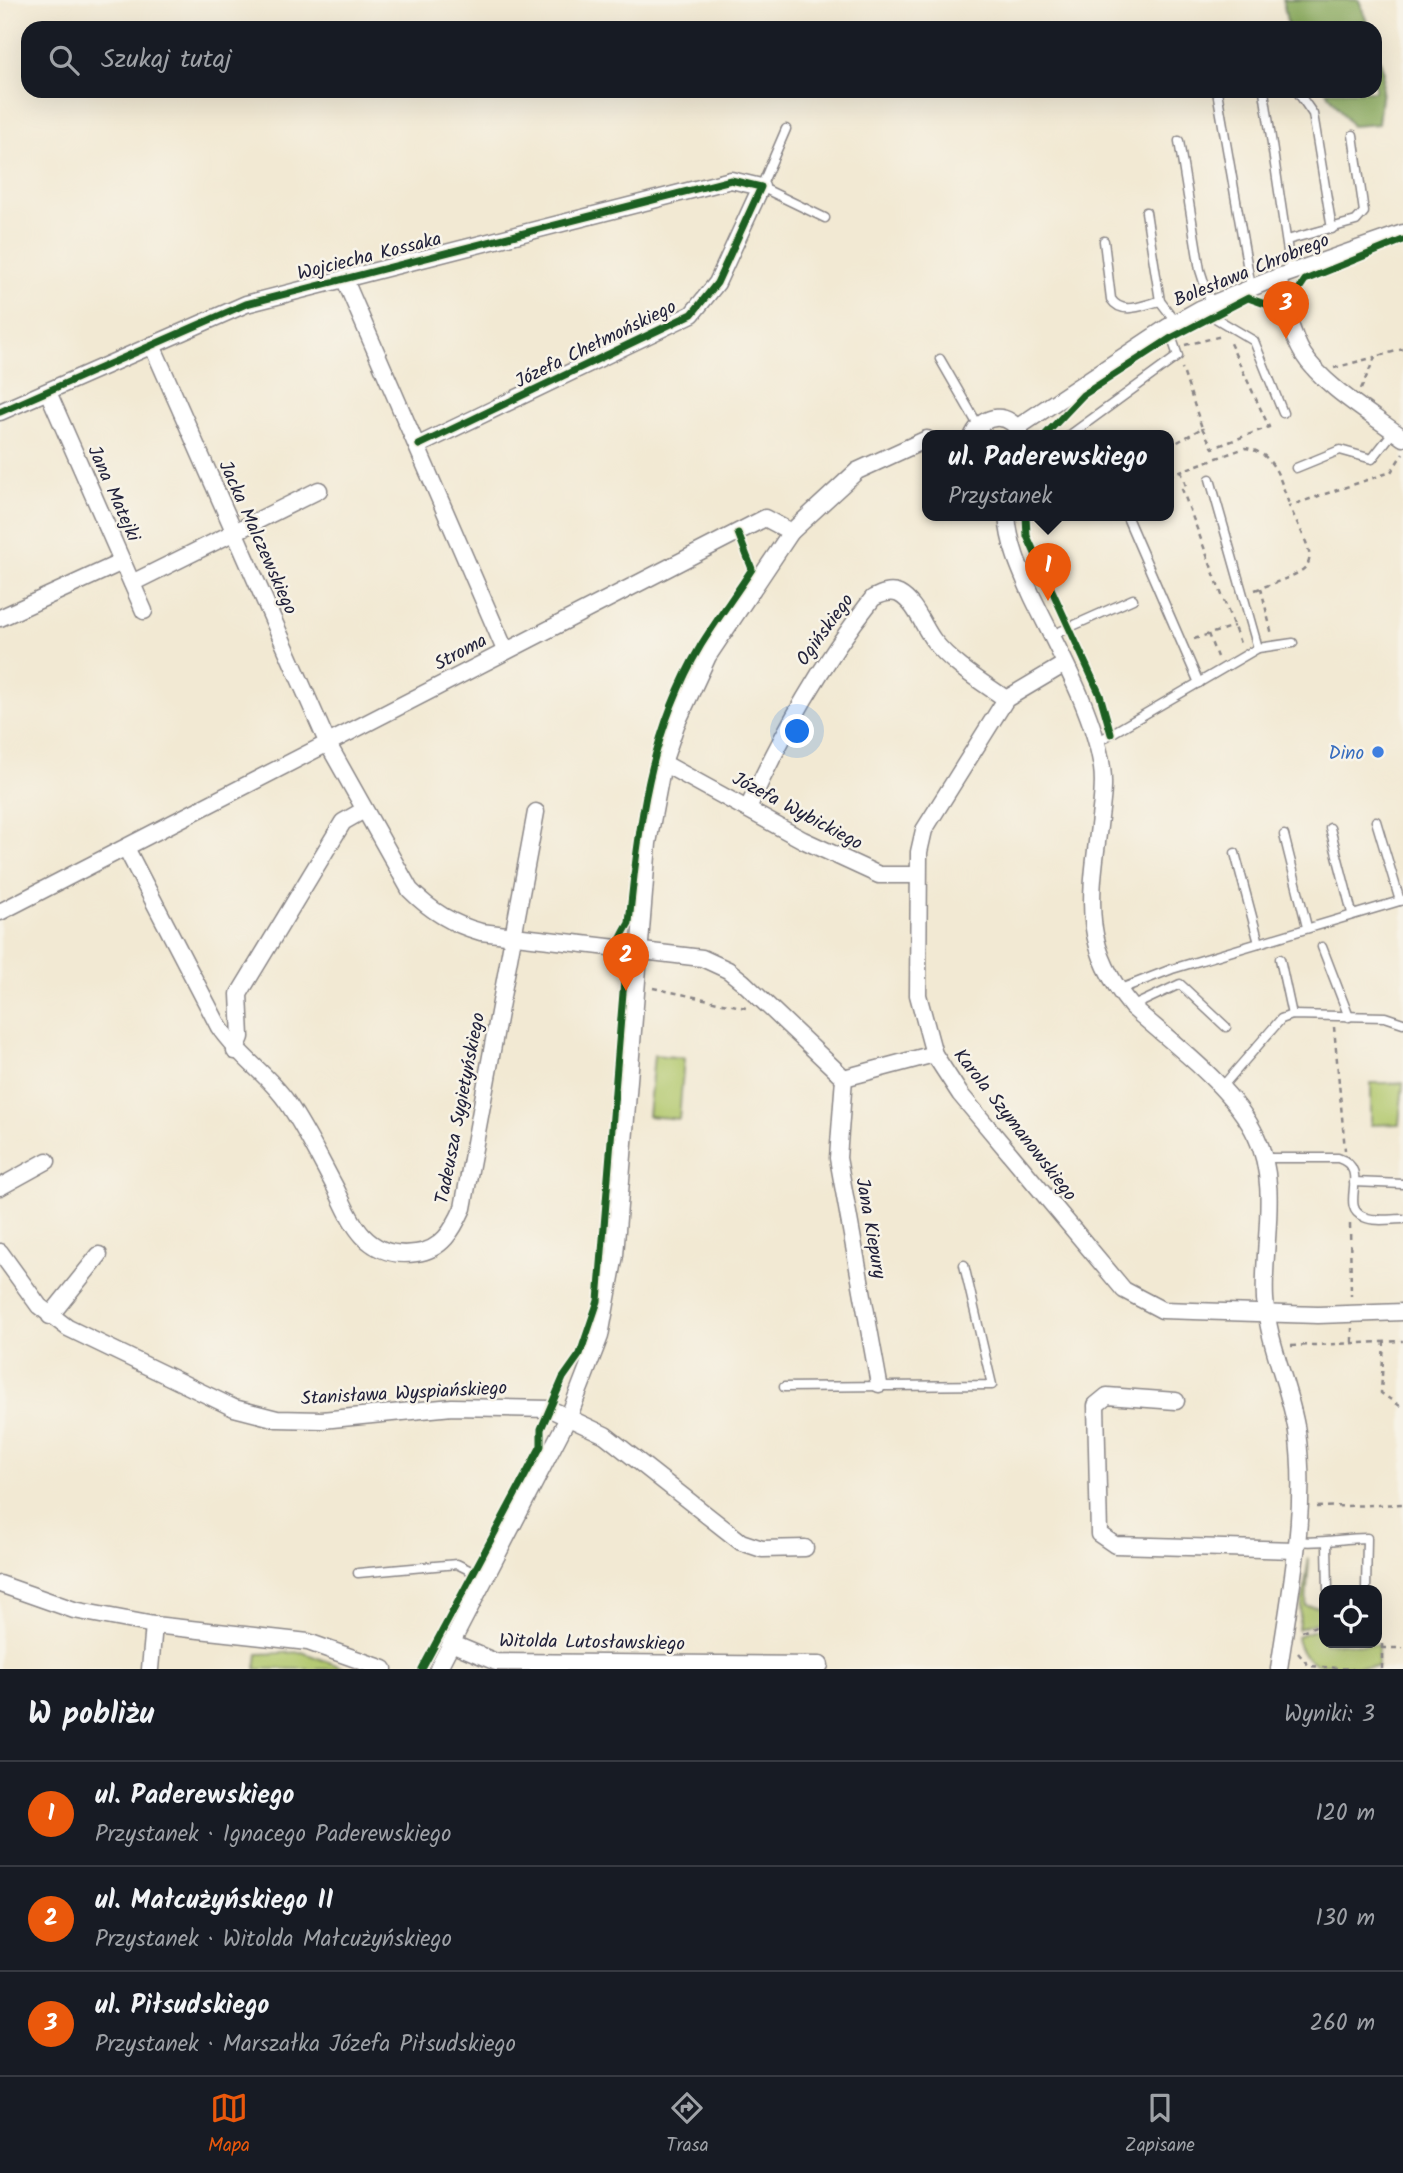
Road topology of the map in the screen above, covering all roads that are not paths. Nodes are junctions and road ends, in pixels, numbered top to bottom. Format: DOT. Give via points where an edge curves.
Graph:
graph roads {
  1 [pos="1218,98"];
  2 [pos="1265,98"];
  3 [pos="1302,98"];
  4 [pos="786,128"];
  5 [pos="1353,135"];
  6 [pos="1179,141"];
  7 [pos="761,187"];
  8 [pos="1146,212"];
  9 [pos="825,218"];
  10 [pos="1332,229"];
  11 [pos="1403,233"];
  12 [pos="1287,240"];
  13 [pos="1104,241"];
  14 [pos="1284,275"];
  15 [pos="344,278"];
  16 [pos="1251,288"];
  17 [pos="1160,301"];
  18 [pos="1206,307"];
  19 [pos="1172,325"];
  20 [pos="152,345"];
  21 [pos="940,359"];
  22 [pos="48,392"];
  23 [pos="0,412"];
  24 [pos="1283,413"];
  25 [pos="975,430"];
  26 [pos="1019,430"];
  27 [pos="1021,430"];
  28 [pos="1076,430"];
  29 [pos="1399,434"];
  30 [pos="922,441"];
  31 [pos="419,445"];
  32 [pos="1296,468"];
  33 [pos="1210,480"];
  34 [pos="319,491"];
  35 [pos="1008,521"];
  36 [pos="1129,521"];
  37 [pos="792,532"];
  38 [pos="235,534"];
  39 [pos="122,562"];
  40 [pos="132,583"];
  41 [pos="1133,599"];
  42 [pos="144,611"];
  43 [pos="0,618"];
  44 [pos="1050,636"];
  45 [pos="1293,643"];
  46 [pos="1258,648"];
  47 [pos="505,650"];
  48 [pos="1063,664"];
  49 [pos="1199,682"];
  50 [pos="1006,699"];
  51 [pos="1097,742"];
  52 [pos="328,745"];
  53 [pos="663,763"];
  54 [pos="748,808"];
  55 [pos="364,810"];
  56 [pos="536,812"];
  57 [pos="1376,821"];
  58 [pos="1330,828"];
  59 [pos="1284,835"];
  60 [pos="126,848"];
  61 [pos="1234,853"];
  62 [pos="918,875"];
  63 [pos="1402,900"];
  64 [pos="0,912"];
  65 [pos="1352,913"];
  66 [pos="1307,927"];
  67 [pos="513,936"];
  68 [pos="1259,943"];
  69 [pos="1321,947"];
  70 [pos="638,949"];
  71 [pos="1280,959"];
  72 [pos="1118,990"];
  73 [pos="1132,1007"];
  74 [pos="1292,1015"];
  75 [pos="1349,1017"];
  76 [pos="1403,1023"];
  77 [pos="1226,1027"];
  78 [pos="235,1051"];
  79 [pos="934,1054"];
  80 [pos="844,1078"];
  81 [pos="1220,1089"];
  82 [pos="1263,1158"];
  83 [pos="47,1161"];
  84 [pos="1354,1182"];
  85 [pos="1403,1184"];
  86 [pos="0,1187"];
  87 [pos="1403,1219"];
  88 [pos="0,1252"];
  89 [pos="99,1255"];
  90 [pos="964,1265"];
  91 [pos="1266,1311"];
  92 [pos="1403,1312"];
  93 [pos="50,1316"];
  94 [pos="879,1384"];
  95 [pos="784,1387"];
  96 [pos="1176,1401"];
  97 [pos="569,1416"];
  98 [pos="1328,1544"];
  99 [pos="1296,1546"];
  100 [pos="805,1548"];
  101 [pos="358,1573"];
  102 [pos="485,1578"];
  103 [pos="0,1584"];
  104 [pos="1328,1585"];
  105 [pos="1366,1585"];
  106 [pos="154,1625"];
  107 [pos="451,1643"];
  108 [pos="820,1665"];
  109 [pos="380,1668"];
  110 [pos="150,1669"];
  111 [pos="438,1669"];
  112 [pos="1279,1669"];
  1 -- 16 [label="lane"];
  2 -- 12 [label="lane"];
  3 -- 10 [label="lane" via="1313,114"];
  4 -- 7 [label="lane"];
  5 -- 10 [label="lane" via="1364,212 1356,221"];
  6 -- 18 [label="lane"];
  7 -- 9 [label="lane"];
  7 -- 15 [label="street, Wojciecha Kossaka" via="731,180"];
  7 -- 31 [label="street, Józefa Chełmońskiego" via="717,283 692,314"];
  8 -- 17 [label="lane"];
  10 -- 12 [label="lane"];
  11 -- 14 [label="street, Bolesława Chrobrego"];
  12 -- 14 [label="lane"];
  13 -- 17 [label="lane" via="1111,299 1116,306 1125,309"];
  14 -- 16 [label="street, Bolesława Chrobrego"];
  14 -- 29 [label="street" via="1298,344 1318,372"];
  15 -- 20 [label="street, Wojciecha Kossaka" via="246,304"];
  15 -- 31 [label="street"];
  16 -- 18 [label="street, Bolesława Chrobrego"];
  17 -- 19 [label="lane"];
  18 -- 19 [label="street, Bolesława Chrobrego"];
  18 -- 24 [label="lane" via="1254,341"];
  19 -- 27 [label="street, Bolesława Chrobrego"];
  19 -- 28 [label="lane" via="1176,352"];
  20 -- 22 [label="street, Wojciecha Kossaka"];
  20 -- 38 [label="street, Jacka Malczewskiego"];
  21 -- 25 [label="lane"];
  22 -- 23 [label="street, Wojciecha Kossaka"];
  22 -- 39 [label="street, Jana Matejki"];
  25 -- 26 [label="street" via="987,418 998,416"];
  29 -- 32 [label="lane" via="1372,459 1340,450"];
  30 -- 37 [label="street" via="857,471"];
  31 -- 47 [label="street"];
  33 -- 46 [label="lane"];
  34 -- 38 [label="street"];
  35 -- 44 [label="street" via="1015,560"];
  36 -- 49 [label="lane"];
  37 -- 47 [label="street, Stroma" via="765,518"];
  37 -- 53 [label="street" via="708,656"];
  38 -- 40 [label="street"];
  38 -- 52 [label="street, Jacka Malczewskiego"];
  39 -- 40 [label="street, Jana Matejki"];
  39 -- 43 [label="street"];
  40 -- 42 [label="street, Jana Matejki"];
  41 -- 44 [label="lane"];
  44 -- 48 [label="street"];
  45 -- 46 [label="lane"];
  46 -- 49 [label="lane"];
  47 -- 52 [label="street, Stroma"];
  48 -- 50 [label="street, Karola Szymanowskiego"];
  48 -- 51 [label="street"];
  49 -- 51 [label="lane"];
  50 -- 54 [label="street, Ogińskiego" via="933,641 906,599 896,592 883,593 873,598 814,678 780,737"];
  50 -- 62 [label="street, Karola Szymanowskiego" via="932,814 919,852"];
  51 -- 72 [label="street" via="1103,794 1090,912 1098,953"];
  52 -- 55 [label="street, Jacka Malczewskiego"];
  52 -- 60 [label="street, Stroma"];
  53 -- 54 [label="street, Józefa Wybickiego"];
  53 -- 70 [label="street" via="648,844"];
  54 -- 62 [label="street, Józefa Wybickiego" via="879,876"];
  55 -- 67 [label="street, Jacka Malczewskiego" via="397,872 428,908 464,927"];
  55 -- 78 [label="street" via="342,822 239,994 241,1037"];
  56 -- 67 [label="street, Tadeusza Sygietyńskiego"];
  57 -- 63 [label="lane"];
  58 -- 65 [label="lane"];
  59 -- 66 [label="lane"];
  60 -- 64 [label="street, Stroma"];
  60 -- 78 [label="street, Tadeusza Sygietyńskiego"];
  61 -- 68 [label="lane"];
  62 -- 79 [label="street, Karola Szymanowskiego" via="918,995"];
  63 -- 65 [label="lane"];
  65 -- 66 [label="lane"];
  66 -- 68 [label="lane"];
  67 -- 70 [label="street, Jacka Malczewskiego"];
  67 -- 78 [label="street, Tadeusza Sygietyńskiego" via="463,1208 453,1230 423,1252 402,1255 383,1250 364,1237 286,1100"];
  68 -- 72 [label="lane" via="1172,968"];
  69 -- 75 [label="lane"];
  70 -- 80 [label="street, Jacka Malczewskiego" via="702,958 728,970"];
  70 -- 97 [label="street" via="612,1276 600,1336"];
  71 -- 74 [label="lane"];
  72 -- 73 [label="street"];
  73 -- 77 [label="lane" via="1181,984"];
  73 -- 81 [label="street"];
  74 -- 75 [label="lane"];
  74 -- 81 [label="lane" via="1281,1019"];
  75 -- 76 [label="lane" via="1385,1017"];
  79 -- 80 [label="street"];
  79 -- 91 [label="street, Karola Szymanowskiego" via="960,1094 1124,1290 1162,1310"];
  80 -- 94 [label="street, Jana Kiepury" via="838,1158"];
  81 -- 82 [label="street" via="1246,1119"];
  82 -- 84 [label="lane" via="1346,1160 1354,1167"];
  82 -- 91 [label="street" via="1268,1194"];
  83 -- 86 [label="street"];
  84 -- 85 [label="lane"];
  84 -- 87 [label="lane" via="1353,1203 1362,1217"];
  88 -- 93 [label="street, Stanisława Wyspiańskiego"];
  89 -- 93 [label="street"];
  90 -- 94 [label="lane" via="992,1385"];
  91 -- 92 [label="street, Karola Szymanowskiego" via="1318,1315"];
  91 -- 99 [label="street" via="1297,1434 1301,1485"];
  93 -- 97 [label="street, Stanisława Wyspiańskiego" via="212,1399 256,1415 322,1420 499,1406 550,1409"];
  94 -- 95 [label="lane"];
  96 -- 99 [label="street" via="1107,1396 1096,1405 1099,1534 1115,1545"];
  97 -- 100 [label="street, Stanisława Wyspiańskiego" via="605,1435 741,1542 762,1549"];
  97 -- 102 [label="street"];
  98 -- 99 [label="lane"];
  98 -- 104 [label="lane"];
  98 -- 105 [label="lane" via="1339,1538 1367,1538"];
  99 -- 112 [label="street"];
  101 -- 102 [label="lane" via="457,1564"];
  102 -- 107 [label="street"];
  103 -- 106 [label="street" via="74,1610"];
  106 -- 109 [label="street" via="309,1642"];
  106 -- 110 [label="street"];
  107 -- 108 [label="street, Witolda Lutosławskiego" via="496,1662"];
  107 -- 111 [label="street"];
}
